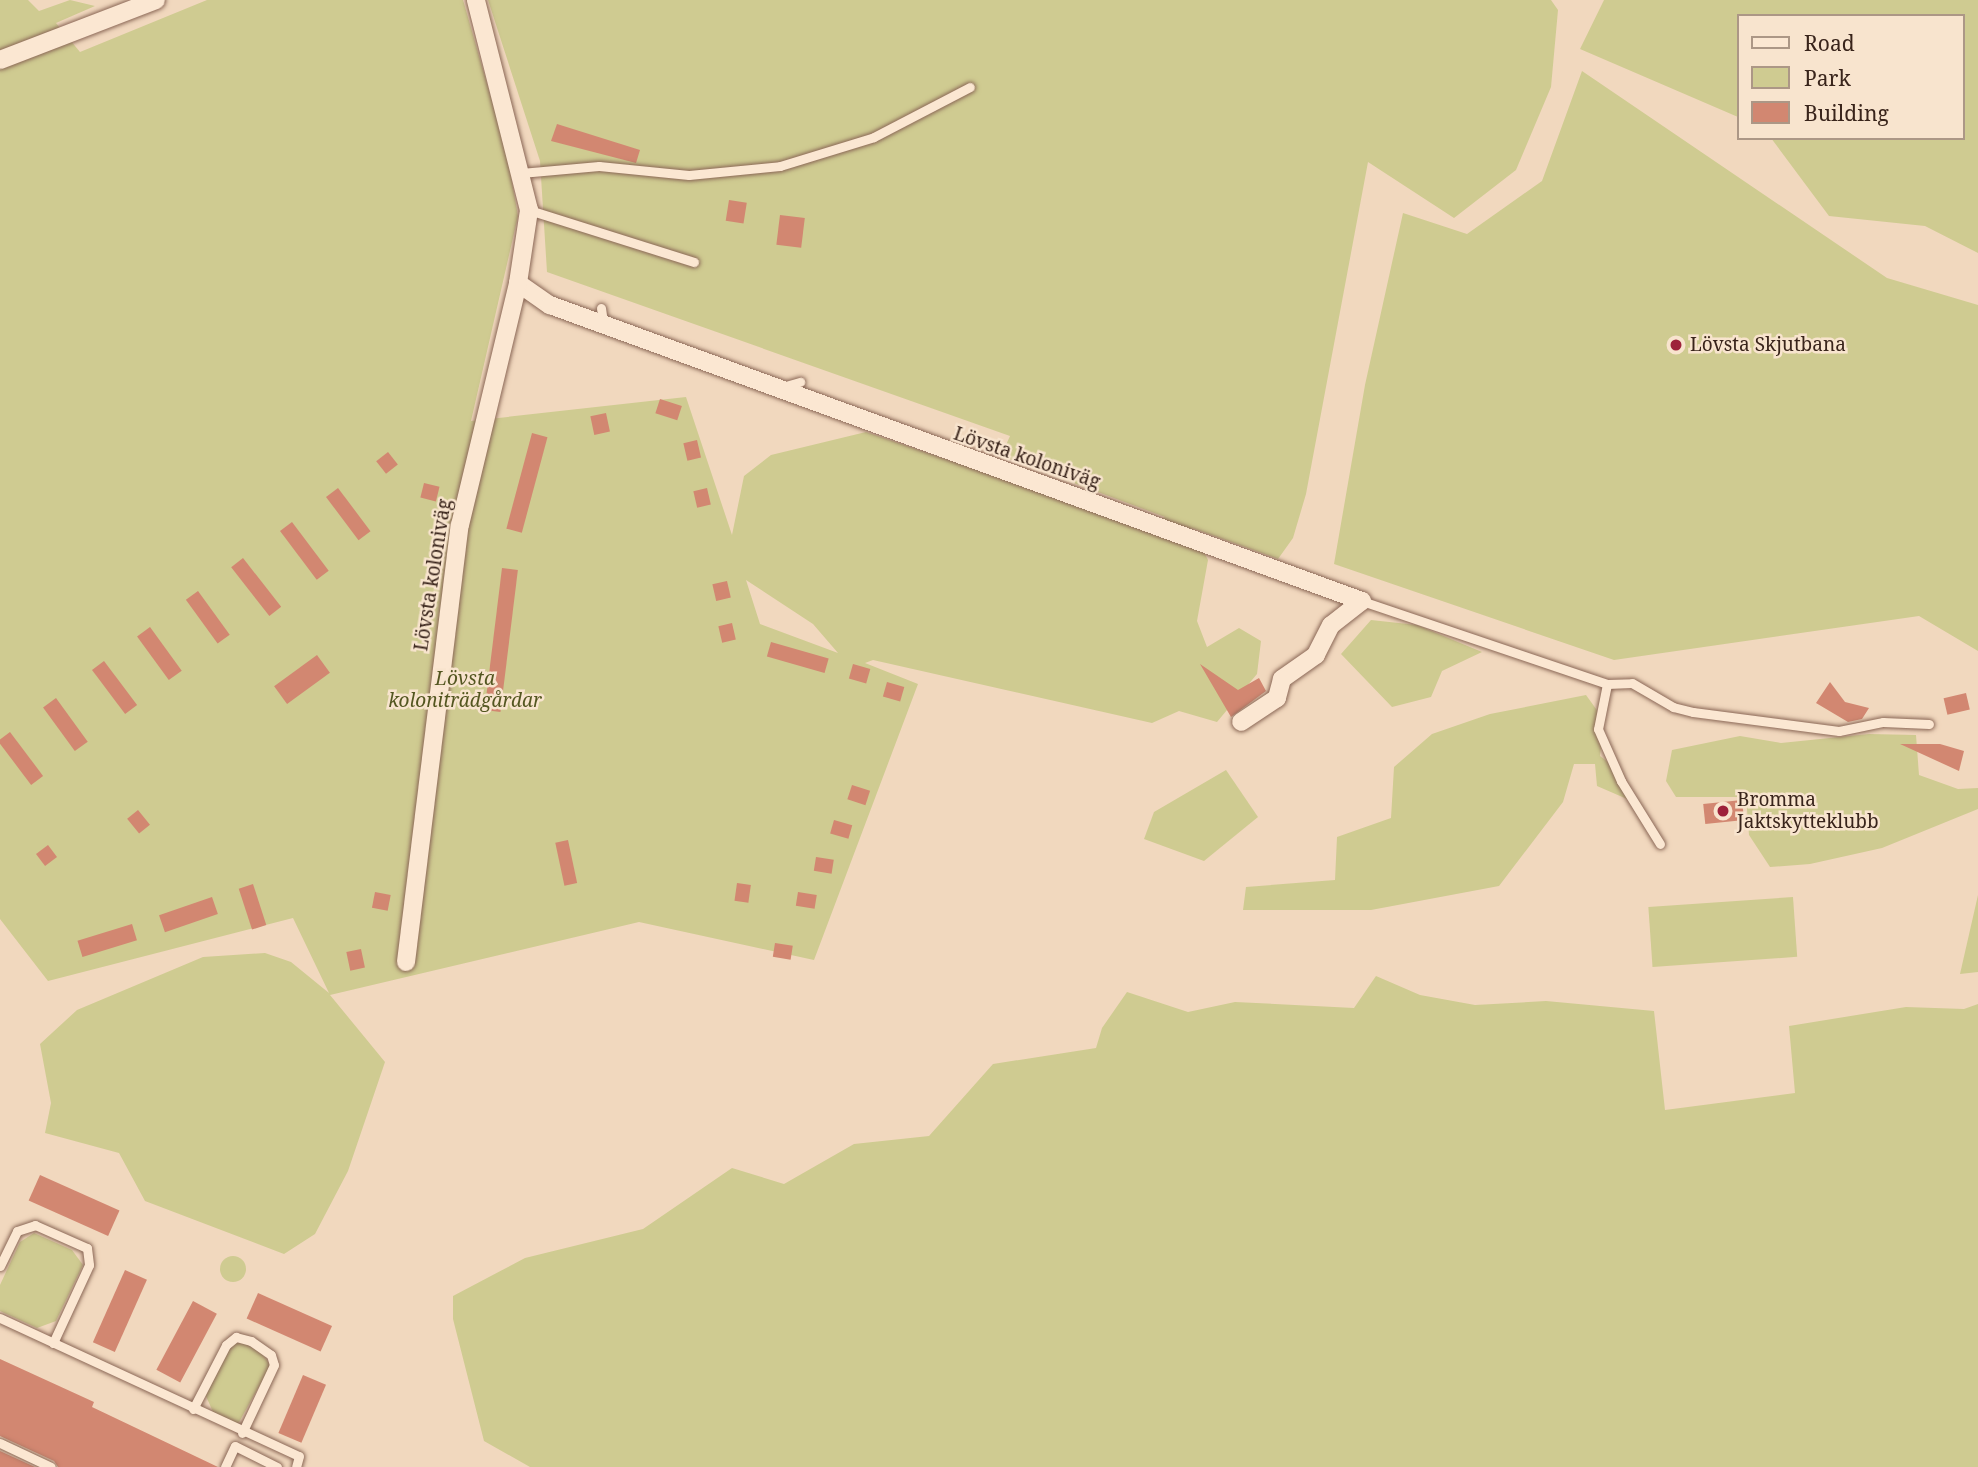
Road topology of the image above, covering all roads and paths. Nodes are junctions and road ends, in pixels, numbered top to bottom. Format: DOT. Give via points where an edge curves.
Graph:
graph roads {
  1 [pos="156,0"];
  2 [pos="475,0"];
  3 [pos="0,60"];
  4 [pos="970,87"];
  5 [pos="521,173"];
  6 [pos="529,210"];
  7 [pos="694,262"];
  8 [pos="518,283"];
  9 [pos="800,382"];
  10 [pos="780,388"];
  11 [pos="1362,601"];
  12 [pos="1607,684"];
  13 [pos="1241,722"];
  14 [pos="1929,724"];
  15 [pos="1660,844"];
  16 [pos="406,962"];
  17 [pos="0,1266"];
  18 [pos="0,1318"];
  19 [pos="53,1343"];
  20 [pos="193,1409"];
  21 [pos="242,1433"];
  22 [pos="0,1443"];
  23 [pos="51,1467"];
  24 [pos="225,1467"];
  25 [pos="277,1467"];
  26 [pos="296,1467"];
  1 -- 3 [label="street"];
  2 -- 5 [label="street, Lövsta koloniväg"];
  4 -- 5 [label="lane" via="874,137 780,166 689,175 599,166"];
  5 -- 6 [label="street, Lövsta koloniväg"];
  6 -- 7 [label="lane"];
  6 -- 8 [label="street, Lövsta koloniväg"];
  8 -- 10 [label="street, Lövsta koloniväg" via="533,297 602,315"];
  8 -- 16 [label="street, Lövsta koloniväg" via="460,525"];
  9 -- 10 [label="lane"];
  10 -- 11 [label="street, Lövsta koloniväg"];
  11 -- 12 [label="lane"];
  11 -- 13 [label="street" via="1331,625 1316,655 1282,679 1276,698"];
  12 -- 14 [label="lane" via="1632,682 1673,707 1693,712 1788,721 1800,727 1839,731 1883,722"];
  12 -- 15 [label="lane" via="1598,729 1621,780"];
  17 -- 19 [label="lane" via="17,1231 35,1224 87,1248 89,1265"];
  18 -- 19 [label="lane"];
  19 -- 20 [label="lane"];
  20 -- 21 [label="lane"];
  20 -- 21 [label="lane" via="226,1345 236,1337 251,1341 271,1355 274,1365"];
  21 -- 26 [label="lane" via="299,1456"];
  22 -- 23 [label="lane"];
  24 -- 25 [label="lane" via="235,1446"];
}
